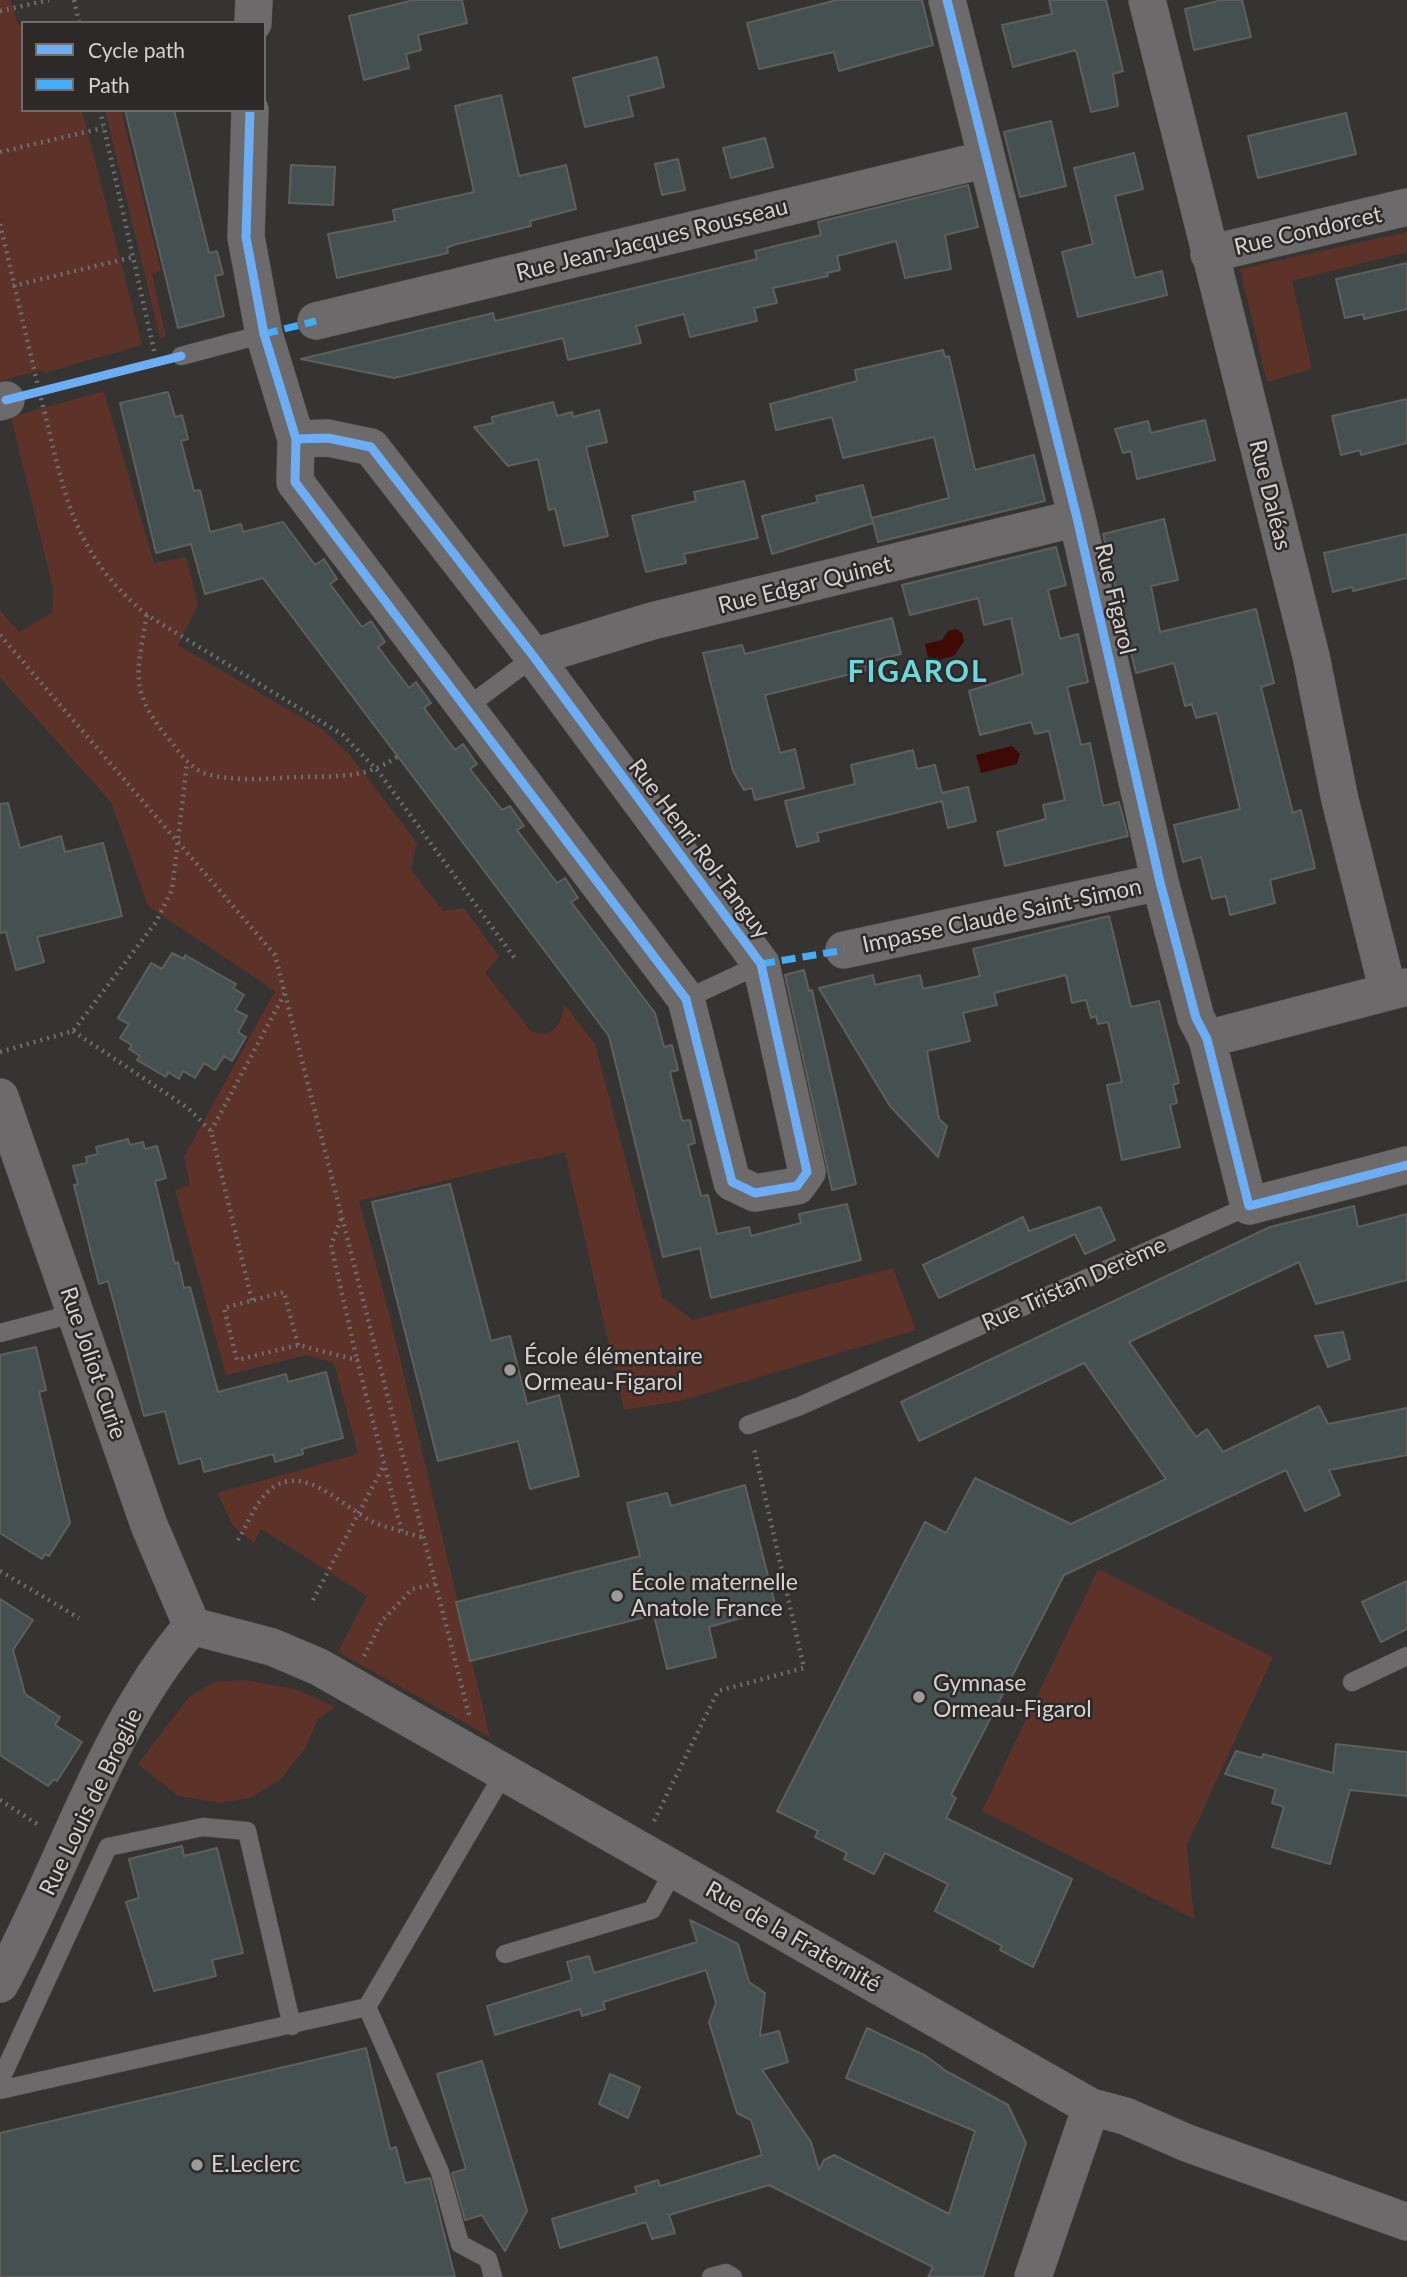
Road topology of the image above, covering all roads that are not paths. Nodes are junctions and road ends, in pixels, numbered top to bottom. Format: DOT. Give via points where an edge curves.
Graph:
graph roads {
  1 [pos="254,0"];
  2 [pos="947,0"];
  3 [pos="1147,0"];
  4 [pos="253,21"];
  5 [pos="250,112"];
  6 [pos="987,159"];
  7 [pos="1407,207"];
  8 [pos="1209,254"];
  9 [pos="316,321"];
  10 [pos="264,334"];
  11 [pos="181,356"];
  12 [pos="296,439"];
  13 [pos="1077,518"];
  14 [pos="534,657"];
  15 [pos="467,707"];
  16 [pos="1160,882"];
  17 [pos="844,950"];
  18 [pos="761,964"];
  19 [pos="1397,989"];
  20 [pos="686,999"];
  21 [pos="1206,1039"];
  22 [pos="0,1097"];
  23 [pos="1407,1165"];
  24 [pos="1249,1206"];
  25 [pos="76,1313"];
  26 [pos="0,1333"];
  27 [pos="748,1425"];
  28 [pos="192,1626"];
  29 [pos="1407,1656"];
  30 [pos="1352,1682"];
  31 [pos="490,1766"];
  32 [pos="674,1870"];
  33 [pos="505,1954"];
  34 [pos="0,1984"];
  35 [pos="367,2007"];
  36 [pos="292,2026"];
  37 [pos="0,2081"];
  38 [pos="0,2091"];
  39 [pos="1091,2107"];
  40 [pos="1407,2222"];
  41 [pos="493,2277"];
  42 [pos="711,2277"];
  43 [pos="733,2277"];
  44 [pos="1033,2277"];
  1 -- 4 [label="street"];
  2 -- 6 [label="street, Rue Figarol"];
  3 -- 8 [label="street, Rue Daléas"];
  5 -- 10 [label="street, Rue Henri Rol-Tanguy" via="246,237"];
  6 -- 9 [label="street, Rue Jean-Jacques Rousseau"];
  6 -- 13 [label="street, Rue Figarol"];
  7 -- 8 [label="street, Rue Condorcet"];
  8 -- 19 [label="street, Rue Daléas" via="1311,656 1340,800"];
  10 -- 11 [label="lane"];
  10 -- 12 [label="street, Rue Henri Rol-Tanguy"];
  12 -- 14 [label="street, Rue Henri Rol-Tanguy" via="327,438 371,447"];
  12 -- 15 [label="street, Rue Henri Rol-Tanguy" via="295,482"];
  13 -- 14 [label="street, Rue Edgar Quinet" via="652,621"];
  13 -- 16 [label="street, Rue Figarol"];
  14 -- 15 [label="lane"];
  14 -- 18 [label="street, Rue Henri Rol-Tanguy"];
  15 -- 20 [label="street, Rue Henri Rol-Tanguy"];
  16 -- 17 [label="street, Impasse Claude Saint-Simon"];
  16 -- 21 [label="street, Rue Figarol" via="1196,1018"];
  18 -- 20 [label="lane"];
  18 -- 20 [label="street, Rue Henri Rol-Tanguy" via="807,1172 797,1186 755,1193 732,1182"];
  19 -- 21 [label="street"];
  21 -- 24 [label="street, Rue Figarol"];
  22 -- 25 [label="street, Rue Joliot Curie"];
  23 -- 24 [label="street, Rue Tristan Derème"];
  24 -- 27 [label="lane, Rue Tristan Derème"];
  25 -- 26 [label="lane"];
  25 -- 28 [label="street, Rue Joliot Curie" via="149,1525"];
  28 -- 31 [label="street, Rue de la Fraternité" via="272,1647 349,1685"];
  28 -- 34 [label="street, Rue Louis de Broglie" via="167,1655 124,1728"];
  29 -- 30 [label="lane"];
  31 -- 32 [label="street, Rue de la Fraternité"];
  31 -- 35 [label="lane"];
  32 -- 33 [label="lane" via="652,1910"];
  32 -- 39 [label="street, Rue de la Fraternité"];
  35 -- 36 [label="lane"];
  35 -- 41 [label="lane" via="440,2172 460,2244 488,2259"];
  36 -- 37 [label="lane" via="247,1831 203,1826 108,1847"];
  36 -- 38 [label="lane"];
  39 -- 40 [label="street, Rue de la Fraternité"];
  39 -- 44 [label="street"];
  42 -- 43 [label="lane" via="726,2273"];
}
